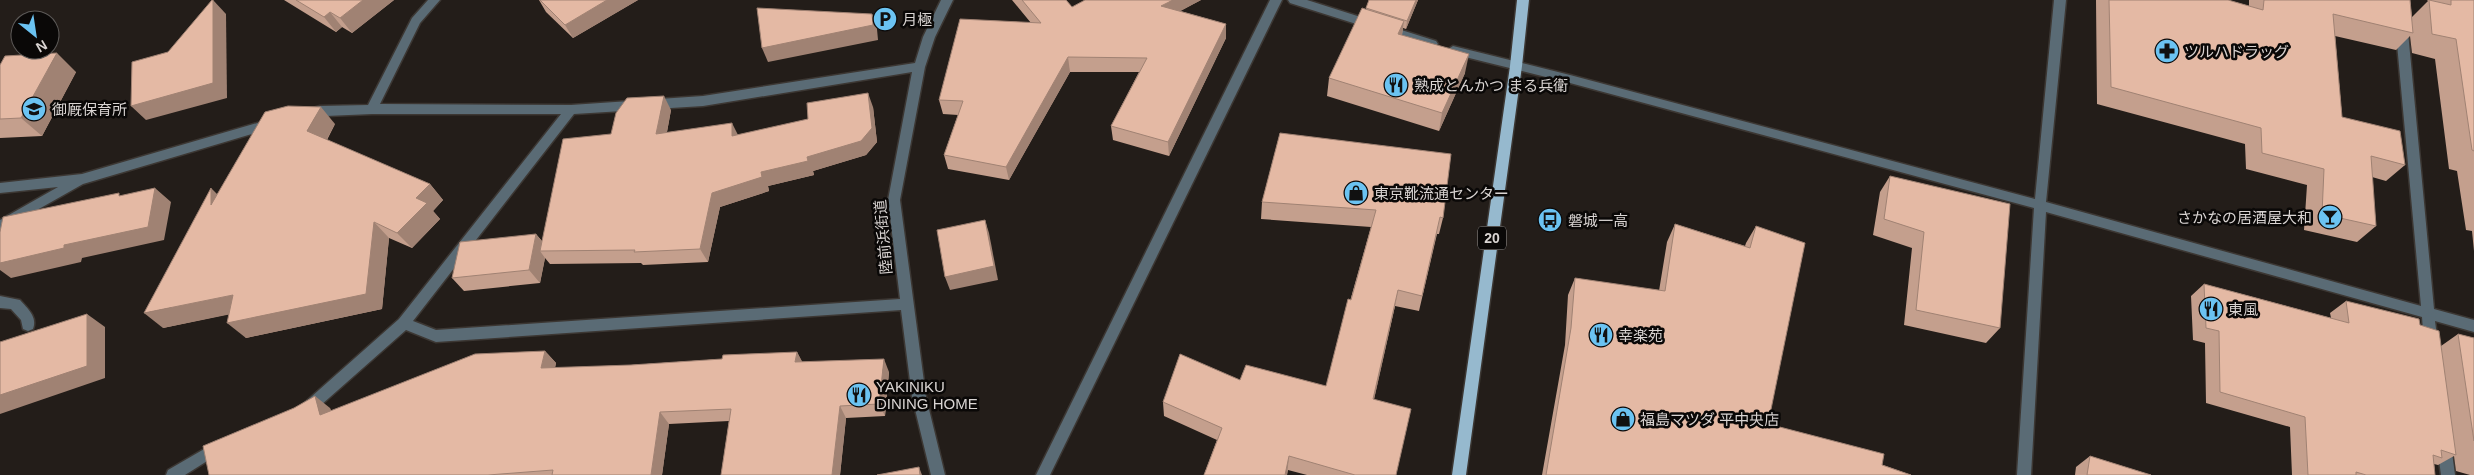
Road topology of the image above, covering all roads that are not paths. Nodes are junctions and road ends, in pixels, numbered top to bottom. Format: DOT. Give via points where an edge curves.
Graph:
graph roads {
  1 [pos="434,0"];
  2 [pos="947,0"];
  3 [pos="1276,0"];
  4 [pos="1294,0"];
  5 [pos="1523,0"];
  6 [pos="2060,0"];
  7 [pos="2399,0"];
  8 [pos="1516,66"];
  9 [pos="919,67"];
  10 [pos="372,109"];
  11 [pos="571,110"];
  12 [pos="82,179"];
  13 [pos="0,188"];
  14 [pos="2040,205"];
  15 [pos="0,226"];
  16 [pos="0,302"];
  17 [pos="906,304"];
  18 [pos="2427,313"];
  19 [pos="404,323"];
  20 [pos="28,325"];
  21 [pos="2474,326"];
  22 [pos="2433,360"];
  23 [pos="294,417"];
  24 [pos="2443,437"];
  25 [pos="230,441"];
  26 [pos="173,475"];
  27 [pos="938,475"];
  28 [pos="1044,475"];
  29 [pos="1459,475"];
  30 [pos="2024,475"];
  31 [pos="2448,475"];
  1 -- 10 [label="street" via="416,21"];
  2 -- 9 [label="street, 陸前浜街道"];
  3 -- 28 [label="street"];
  4 -- 8 [label="street" via="1471,56"];
  5 -- 8 [label="main road, 20"];
  6 -- 14 [label="street"];
  7 -- 18 [label="street"];
  8 -- 14 [label="street"];
  8 -- 29 [label="main road, 20"];
  9 -- 11 [label="street" via="703,101"];
  9 -- 17 [label="street, 陸前浜街道" via="894,200"];
  10 -- 11 [label="street"];
  10 -- 12 [label="street" via="320,111"];
  11 -- 19 [label="street"];
  12 -- 13 [label="street"];
  12 -- 15 [label="street"];
  14 -- 18 [label="street"];
  14 -- 30 [label="street"];
  16 -- 20 [label="street" via="15,304 27,318"];
  17 -- 19 [label="street" via="436,336"];
  17 -- 27 [label="street, 陸前浜街道" via="919,397"];
  18 -- 21 [label="street"];
  18 -- 22 [label="street"];
  19 -- 23 [label="street" via="303,414"];
  24 -- 31 [label="street"];
  25 -- 26 [label="street"];
}
